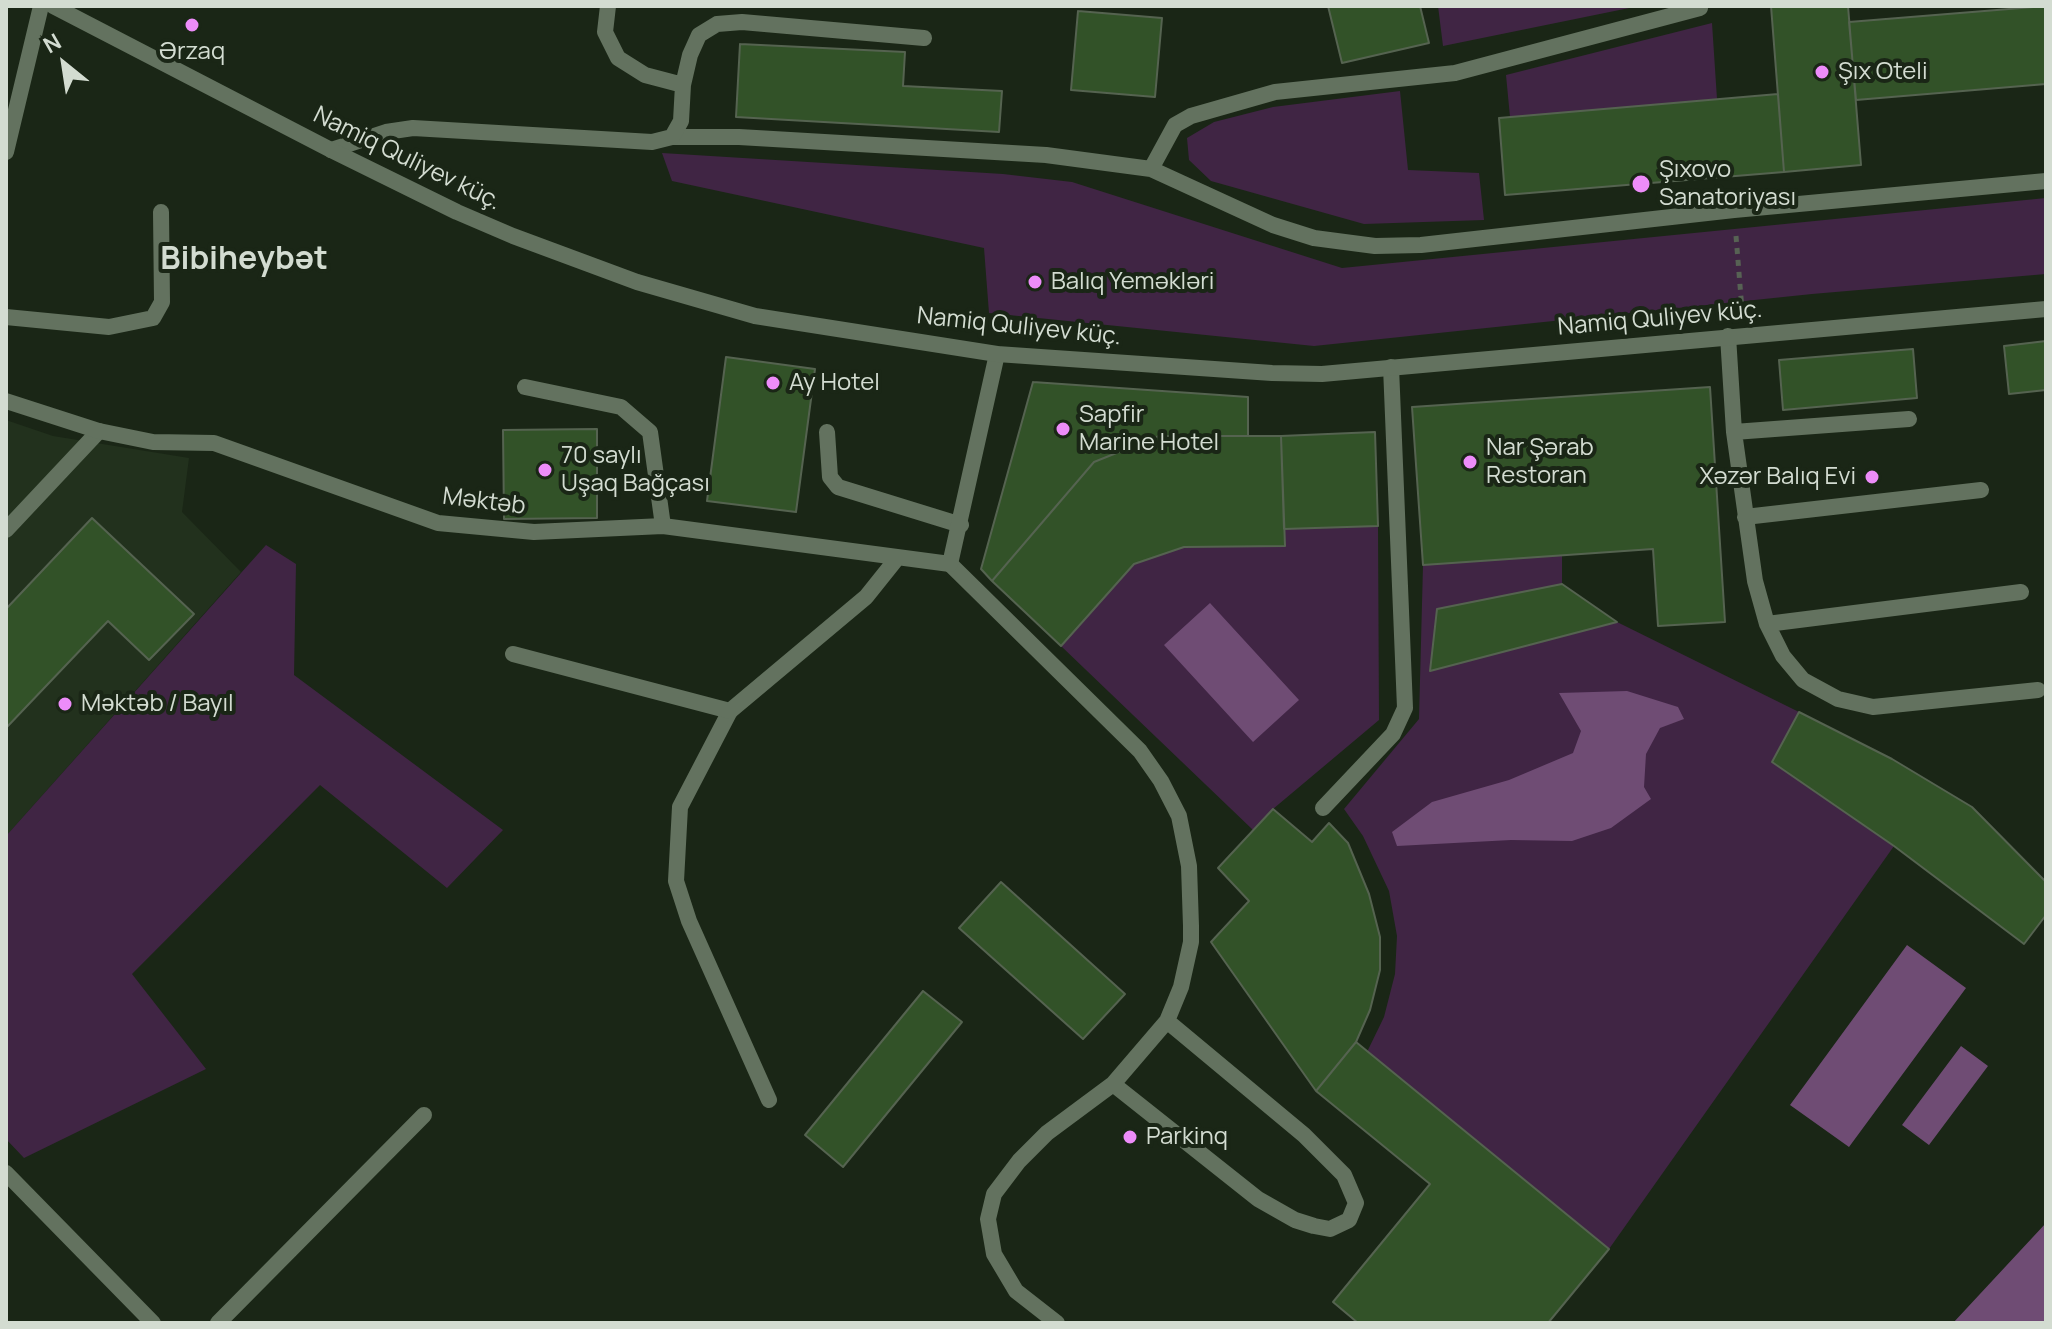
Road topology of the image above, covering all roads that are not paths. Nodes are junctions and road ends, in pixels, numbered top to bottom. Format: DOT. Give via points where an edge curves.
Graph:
graph roads {
  1 [pos="41,6"];
  2 [pos="53,6"];
  3 [pos="608,6"];
  4 [pos="1700,8"];
  5 [pos="924,38"];
  6 [pos="683,85"];
  7 [pos="672,137"];
  8 [pos="331,150"];
  9 [pos="6,152"];
  10 [pos="1151,169"];
  11 [pos="2046,181"];
  12 [pos="161,212"];
  13 [pos="2046,309"];
  14 [pos="6,317"];
  15 [pos="1736,336"];
  16 [pos="997,354"];
  17 [pos="1391,367"];
  18 [pos="525,387"];
  19 [pos="6,401"];
  20 [pos="1909,419"];
  21 [pos="99,431"];
  22 [pos="827,432"];
  23 [pos="1734,432"];
  24 [pos="1981,490"];
  25 [pos="1745,517"];
  26 [pos="961,525"];
  27 [pos="663,526"];
  28 [pos="6,530"];
  29 [pos="898,557"];
  30 [pos="950,564"];
  31 [pos="2021,592"];
  32 [pos="1767,624"];
  33 [pos="513,654"];
  34 [pos="2038,690"];
  35 [pos="730,711"];
  36 [pos="1323,808"];
  37 [pos="1167,1021"];
  38 [pos="1113,1084"];
  39 [pos="769,1100"];
  40 [pos="424,1115"];
  41 [pos="6,1173"];
  42 [pos="153,1323"];
  43 [pos="218,1323"];
  44 [pos="1057,1323"];
  1 -- 9 [label="street"];
  2 -- 8 [label="street, Namiq Quliyev küç."];
  3 -- 6 [label="street" via="605,32 618,58 645,75"];
  4 -- 10 [label="street" via="1455,73 1275,92 1191,116 1175,125"];
  5 -- 6 [label="street" via="717,24 699,35"];
  6 -- 7 [label="street" via="681,121"];
  7 -- 8 [label="street" via="652,142 413,128"];
  7 -- 10 [label="street" via="1046,155"];
  8 -- 16 [label="street, Namiq Quliyev küç." via="471,218 637,282 755,316"];
  10 -- 11 [label="street" via="1273,225 1314,238 1375,246"];
  12 -- 14 [label="street" via="162,302 153,318 109,327"];
  13 -- 15 [label="street, Namiq Quliyev küç."];
  15 -- 17 [label="street, Namiq Quliyev küç."];
  15 -- 23 [label="street"];
  16 -- 17 [label="street, Namiq Quliyev küç." via="1272,373"];
  16 -- 26 [label="street"];
  17 -- 36 [label="street" via="1405,708 1393,734"];
  18 -- 27 [label="street" via="621,407 650,432"];
  19 -- 21 [label="street, Məktəb"];
  20 -- 23 [label="street"];
  21 -- 27 [label="street, Məktəb" via="153,442 214,443 438,523 534,532"];
  21 -- 28 [label="street"];
  22 -- 26 [label="street" via="830,477 838,487"];
  23 -- 25 [label="street"];
  24 -- 25 [label="street"];
  25 -- 32 [label="street"];
  26 -- 30 [label="street"];
  27 -- 29 [label="street, Məktəb"];
  29 -- 30 [label="street, Məktəb"];
  29 -- 35 [label="street" via="866,597"];
  30 -- 37 [label="street" via="1140,751 1179,816 1189,866 1191,942"];
  31 -- 32 [label="street"];
  32 -- 34 [label="street" via="1803,680 1838,699 1873,707"];
  33 -- 35 [label="street"];
  35 -- 39 [label="street" via="680,807 676,881"];
  37 -- 38 [label="street"];
  37 -- 38 [label="street" via="1344,1175 1356,1203 1349,1220 1330,1229 1314,1226 1258,1199"];
  38 -- 44 [label="street" via="1019,1161 994,1194 988,1219 994,1254 1016,1291"];
  40 -- 43 [label="street"];
  41 -- 42 [label="street"];
}
